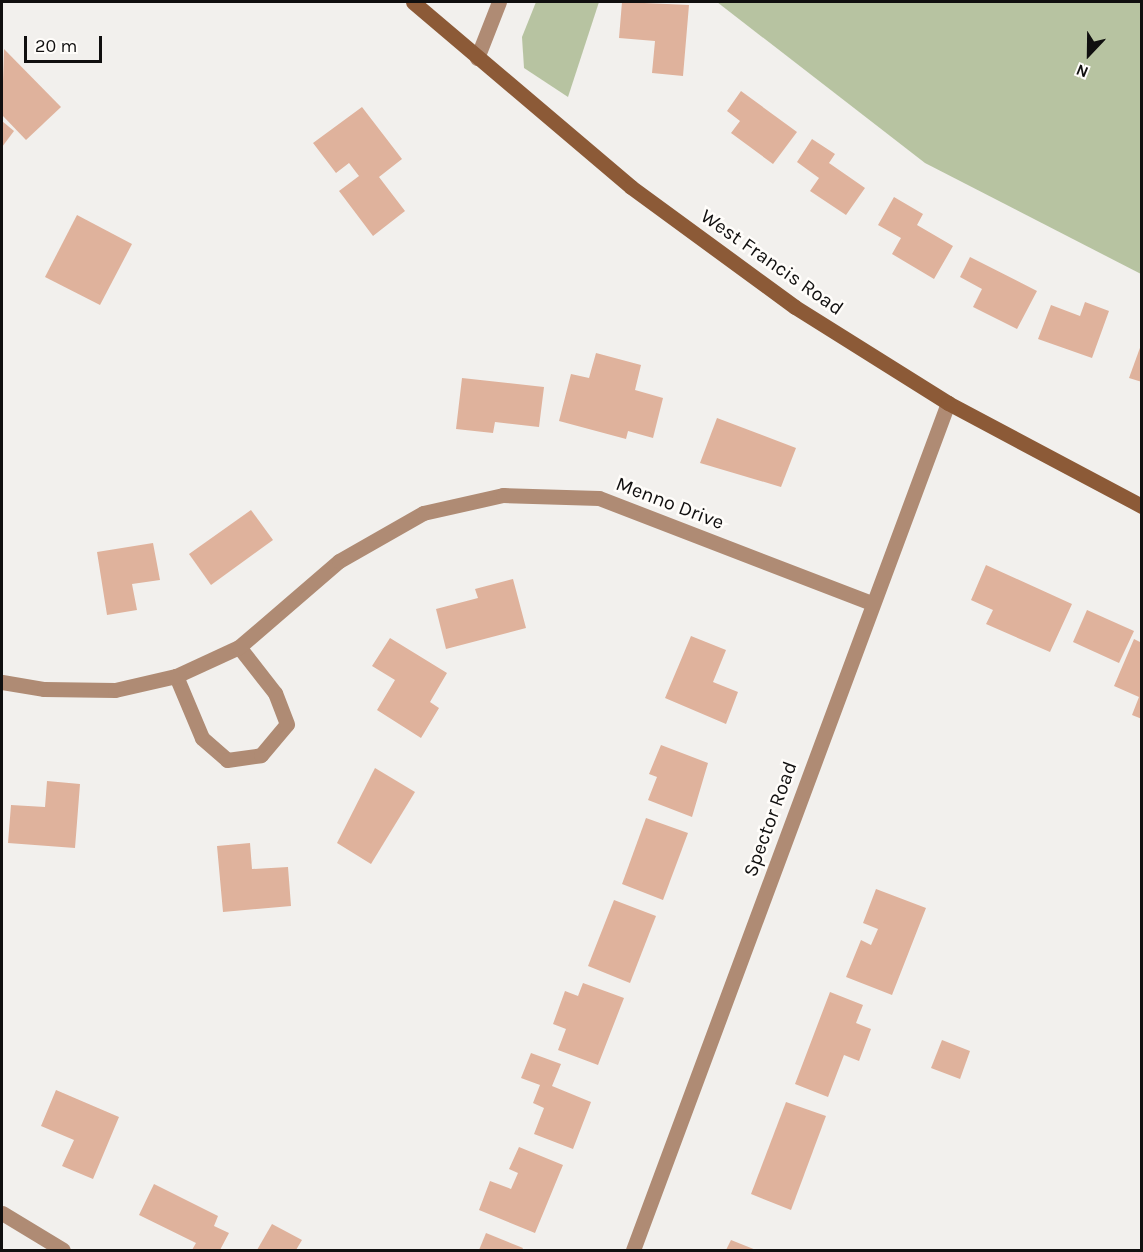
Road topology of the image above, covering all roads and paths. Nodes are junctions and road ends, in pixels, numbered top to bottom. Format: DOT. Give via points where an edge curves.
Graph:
graph roads {
  1 [pos="413,2"];
  2 [pos="499,2"];
  3 [pos="477,58"];
  4 [pos="948,403"];
  5 [pos="1142,506"];
  6 [pos="871,603"];
  7 [pos="239,647"];
  8 [pos="176,676"];
  9 [pos="2,682"];
  10 [pos="2,1213"];
  11 [pos="63,1251"];
  12 [pos="633,1251"];
  1 -- 3 [label="street, West Francis Road"];
  2 -- 3 [label="street"];
  3 -- 4 [label="street, West Francis Road" via="650,201 795,307"];
  4 -- 5 [label="street, West Francis Road"];
  4 -- 6 [label="street, Spector Road"];
  6 -- 7 [label="street, Menno Drive" via="599,498 503,495 423,513 339,561"];
  6 -- 12 [label="street, Spector Road"];
  7 -- 8 [label="street, Menno Drive"];
  7 -- 8 [label="street" via="275,693 287,724 261,755 227,760 202,738"];
  8 -- 9 [label="street, Menno Drive" via="115,690 44,689"];
  10 -- 11 [label="street"];
}
